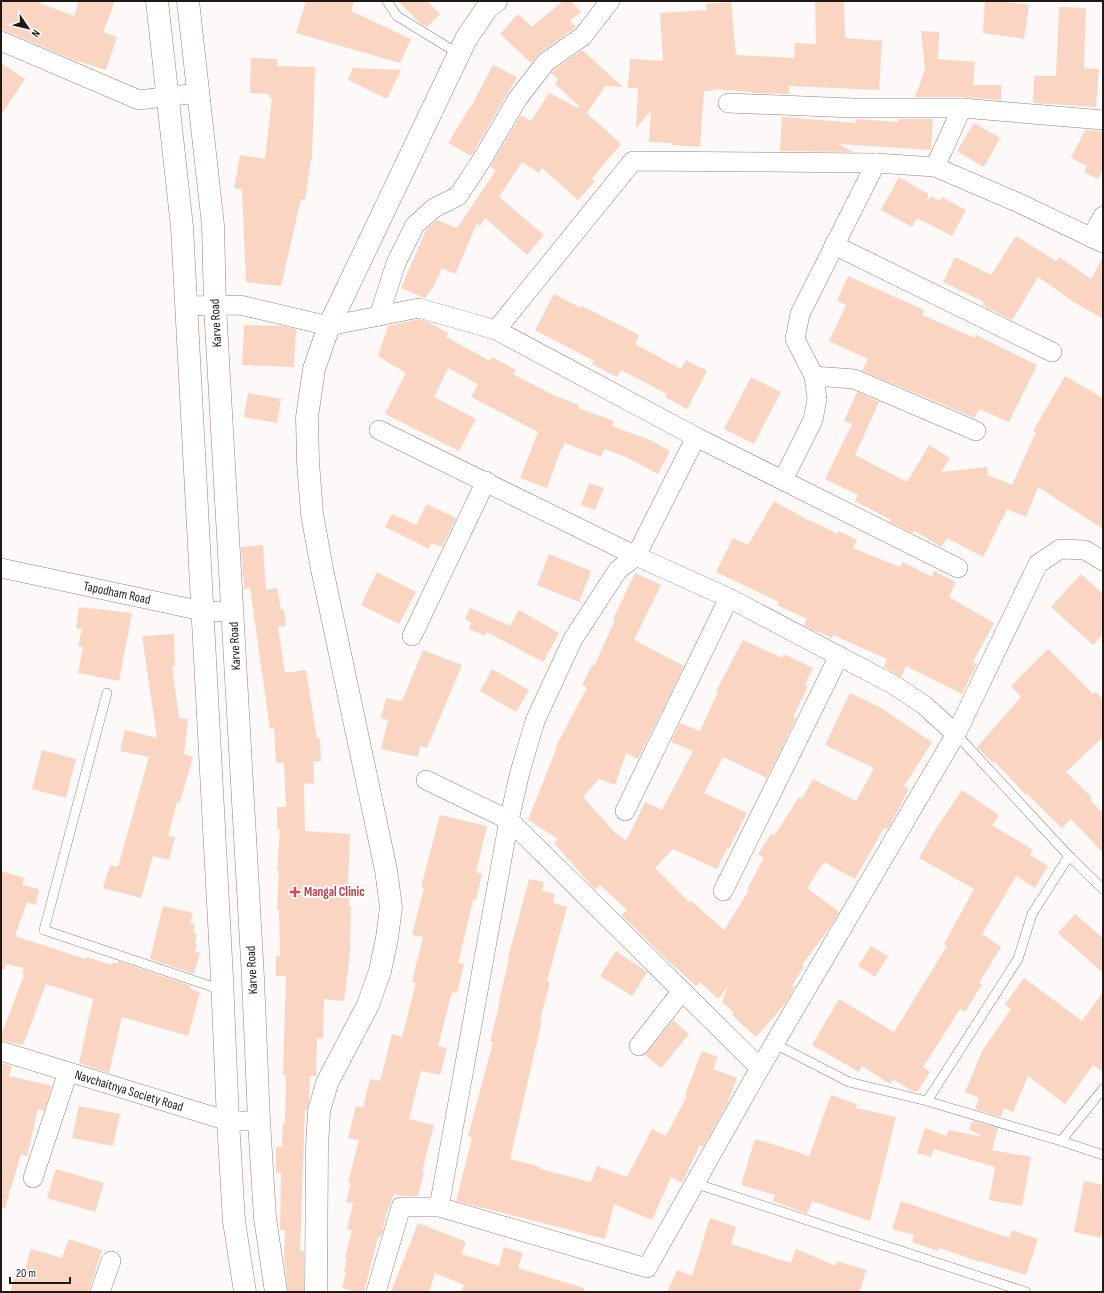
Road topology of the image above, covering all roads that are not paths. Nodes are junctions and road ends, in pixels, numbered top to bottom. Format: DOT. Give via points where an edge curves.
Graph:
graph roads {
  1 [pos="157,1"];
  2 [pos="188,1"];
  3 [pos="387,1"];
  4 [pos="496,1"];
  5 [pos="610,1"];
  6 [pos="1,41"];
  7 [pos="459,54"];
  8 [pos="198,93"];
  9 [pos="167,96"];
  10 [pos="728,103"];
  11 [pos="962,108"];
  12 [pos="1103,120"];
  13 [pos="876,163"];
  14 [pos="935,167"];
  15 [pos="1103,216"];
  16 [pos="1097,241"];
  17 [pos="834,245"];
  18 [pos="187,306"];
  19 [pos="215,306"];
  20 [pos="379,316"];
  21 [pos="329,326"];
  22 [pos="496,330"];
  23 [pos="1052,352"];
  24 [pos="814,376"];
  25 [pos="379,430"];
  26 [pos="976,431"];
  27 [pos="696,437"];
  28 [pos="783,480"];
  29 [pos="486,481"];
  30 [pos="636,556"];
  31 [pos="1103,561"];
  32 [pos="1,568"];
  33 [pos="958,568"];
  34 [pos="729,598"];
  35 [pos="202,611"];
  36 [pos="233,612"];
  37 [pos="412,636"];
  38 [pos="839,656"];
  39 [pos="107,693"];
  40 [pos="956,734"];
  41 [pos="426,780"];
  42 [pos="625,811"];
  43 [pos="509,820"];
  44 [pos="1070,856"];
  45 [pos="1103,889"];
  46 [pos="723,891"];
  47 [pos="222,991"];
  48 [pos="682,991"];
  49 [pos="774,1044"];
  50 [pos="639,1046"];
  51 [pos="1,1051"];
  52 [pos="760,1068"];
  53 [pos="68,1072"];
  54 [pos="1103,1089"];
  55 [pos="927,1101"];
  56 [pos="228,1121"];
  57 [pos="259,1121"];
  58 [pos="1061,1141"];
  59 [pos="1103,1155"];
  60 [pos="33,1178"];
  61 [pos="694,1183"];
  62 [pos="439,1207"];
  63 [pos="111,1261"];
  64 [pos="100,1292"];
  65 [pos="245,1292"];
  66 [pos="276,1292"];
  67 [pos="316,1292"];
  68 [pos="376,1292"];
  69 [pos="1026,1292"];
  1 -- 9 [label="main road"];
  2 -- 8 [label="main road, Karve Road"];
  3 -- 7 [label="lane" via="397,16"];
  4 -- 7 [label="main road" via="487,8 470,32"];
  5 -- 20 [label="street" via="583,36 546,62 518,98 458,196 434,208 415,225 396,263"];
  6 -- 9 [label="street" via="139,100"];
  7 -- 21 [label="main road"];
  8 -- 9 [label="street"];
  8 -- 19 [label="main road, Karve Road" via="213,226"];
  9 -- 18 [label="main road" via="182,227"];
  10 -- 11 [label="street" via="853,108"];
  11 -- 12 [label="street"];
  11 -- 14 [label="street"];
  13 -- 14 [label="street"];
  13 -- 17 [label="street"];
  13 -- 22 [label="street" via="633,161"];
  14 -- 16 [label="street" via="1019,203"];
  15 -- 16 [label="street"];
  17 -- 23 [label="street"];
  17 -- 24 [label="street" via="800,314 795,339"];
  18 -- 19 [label="street"];
  18 -- 35 [label="main road"];
  19 -- 21 [label="street" via="240,305"];
  19 -- 36 [label="main road, Karve Road"];
  20 -- 21 [label="street"];
  20 -- 22 [label="street" via="419,308"];
  21 -- 67 [label="main road" via="314,369 307,417 312,514 386,870 391,907 380,971 368,1005 327,1083 319,1111"];
  22 -- 27 [label="street"];
  24 -- 26 [label="street" via="854,379"];
  24 -- 28 [label="street" via="817,399 813,420"];
  25 -- 29 [label="street"];
  27 -- 28 [label="street"];
  27 -- 30 [label="street"];
  28 -- 33 [label="street"];
  29 -- 30 [label="street"];
  29 -- 37 [label="street"];
  30 -- 34 [label="street"];
  30 -- 43 [label="street" via="618,570 573,639 535,721"];
  31 -- 40 [label="street" via="1085,550 1060,549 1038,564"];
  32 -- 35 [label="street, Tapodham Road"];
  34 -- 38 [label="street"];
  34 -- 42 [label="street"];
  35 -- 36 [label="street, Tapodham Road"];
  35 -- 47 [label="main road"];
  36 -- 57 [label="main road, Karve Road"];
  38 -- 40 [label="street" via="894,685 924,705"];
  38 -- 46 [label="street"];
  39 -- 47 [label="lane" via="44,930"];
  40 -- 44 [label="lane"];
  40 -- 49 [label="street"];
  41 -- 43 [label="street"];
  43 -- 48 [label="street"];
  43 -- 62 [label="street"];
  44 -- 45 [label="lane"];
  44 -- 55 [label="lane" via="1032,914 1018,959"];
  47 -- 56 [label="main road"];
  48 -- 50 [label="street"];
  48 -- 52 [label="street"];
  49 -- 52 [label="street"];
  49 -- 55 [label="lane" via="848,1082"];
  51 -- 53 [label="street, Navchaitnya Society Road"];
  52 -- 61 [label="street"];
  53 -- 56 [label="street, Navchaitnya Society Road"];
  53 -- 60 [label="street"];
  54 -- 58 [label="lane"];
  55 -- 58 [label="lane"];
  56 -- 57 [label="street, Navchaitnya Society Road"];
  56 -- 65 [label="main road" via="234,1220"];
  57 -- 66 [label="main road, Karve Road" via="265,1218"];
  58 -- 59 [label="lane"];
  61 -- 62 [label="street" via="647,1268"];
  61 -- 69 [label="lane"];
  62 -- 68 [label="street" via="401,1207"];
  63 -- 64 [label="street"];
}
